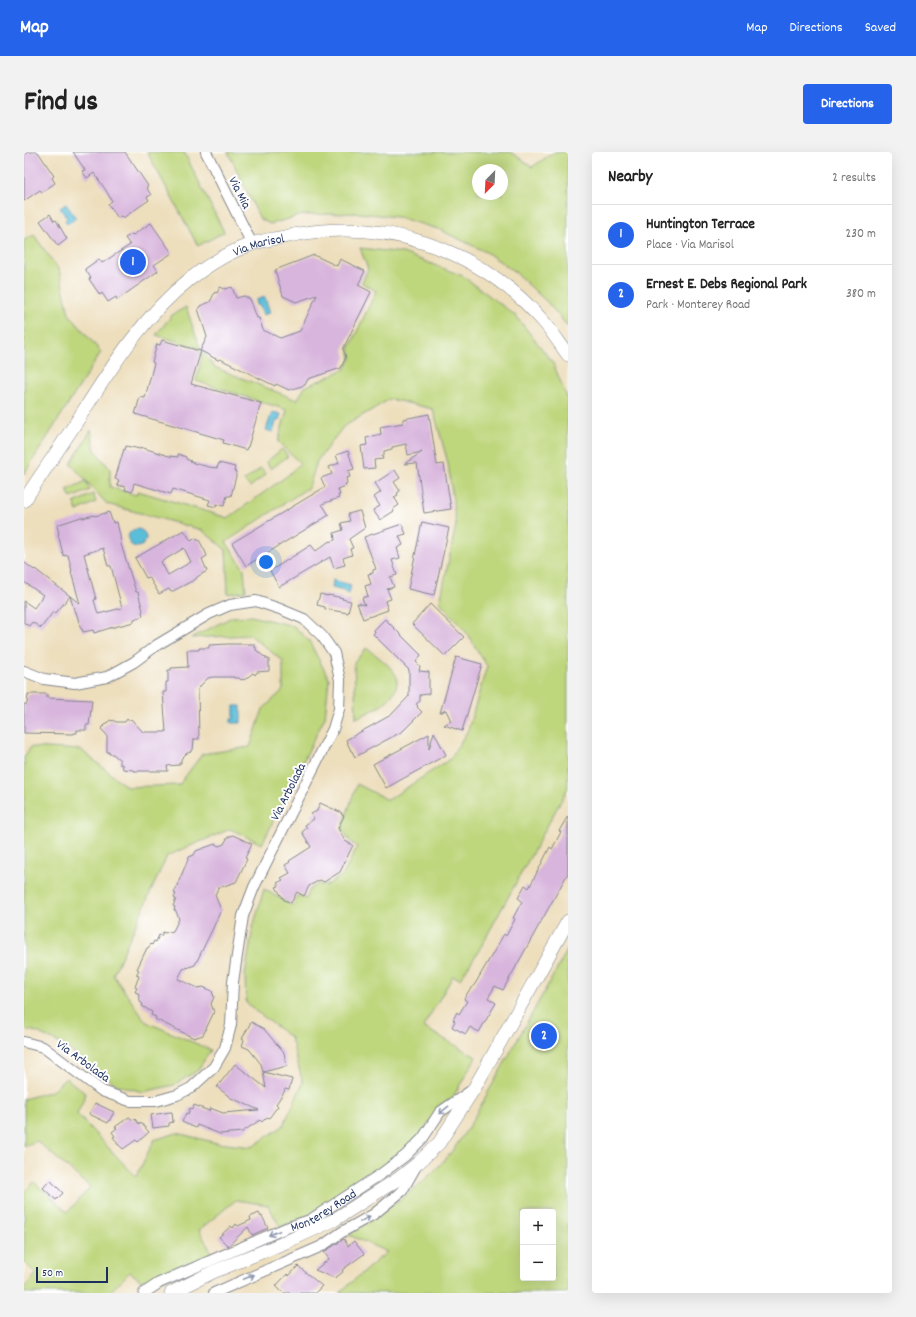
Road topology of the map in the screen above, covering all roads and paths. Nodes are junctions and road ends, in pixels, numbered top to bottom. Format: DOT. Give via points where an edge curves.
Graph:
graph roads {
  1 [pos="206,152"];
  2 [pos="252,244"];
  3 [pos="568,355"];
  4 [pos="24,501"];
  5 [pos="24,670"];
  6 [pos="568,921"];
  7 [pos="24,1042"];
  8 [pos="475,1087"];
  9 [pos="418,1163"];
  10 [pos="144,1293"];
  11 [pos="171,1293"];
  12 [pos="214,1293"];
  1 -- 2 [label="street, Via Mia"];
  2 -- 3 [label="street, Via Marisol" via="328,230 362,230 424,242 460,256 491,274 521,298 543,321"];
  2 -- 4 [label="street, Via Marisol" via="212,264 190,279 145,321 120,354"];
  5 -- 7 [label="street, Via Arbolada" via="44,679 75,683 108,677 209,614 230,605 256,601 304,619 322,636 334,653 340,680 339,709 332,729 254,887 243,916 233,982 231,1025 225,1048 214,1067 191,1088 177,1095 156,1101 130,1101 102,1091 43,1046"];
  6 -- 8 [label="street, Monterey Road"];
  8 -- 9 [label="street, Monterey Road" via="439,1143"];
  8 -- 10 [label="street, Monterey Road, one-way" via="440,1112 423,1138 404,1156 310,1220 159,1283"];
  9 -- 11 [label="street, Monterey Road" via="398,1179 334,1220"];
  12 -- 9 [label="street, Monterey Road, one-way" via="322,1246 374,1214 402,1191"];
}
